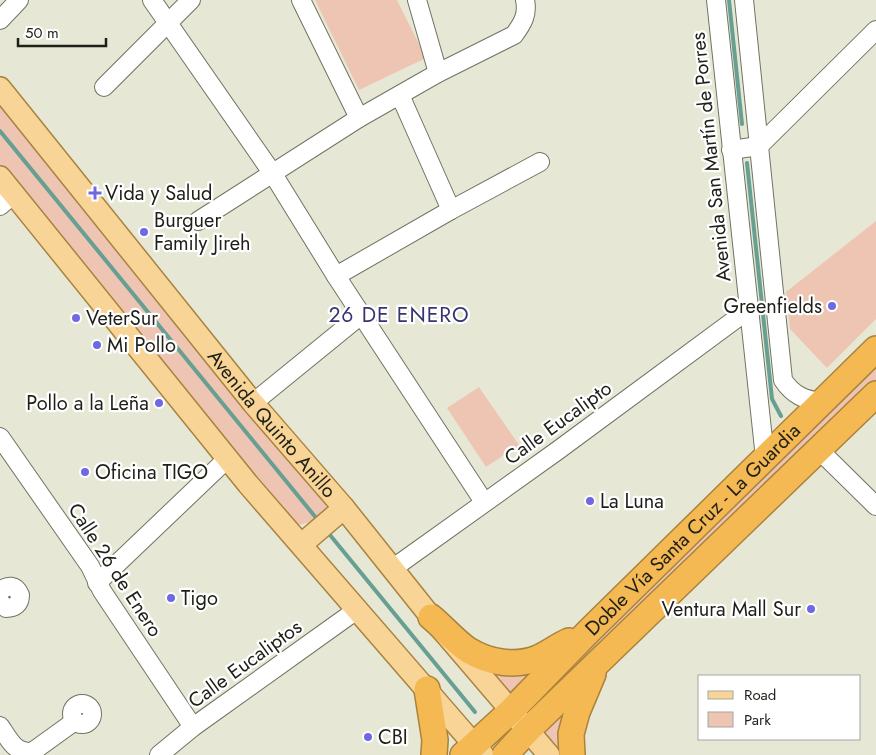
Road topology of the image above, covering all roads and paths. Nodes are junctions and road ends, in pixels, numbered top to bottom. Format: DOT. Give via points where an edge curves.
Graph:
graph roads {
  1 [pos="19,0"];
  2 [pos="152,0"];
  3 [pos="191,0"];
  4 [pos="302,0"];
  5 [pos="417,0"];
  6 [pos="525,0"];
  7 [pos="716,0"];
  8 [pos="744,0"];
  9 [pos="0,20"];
  10 [pos="167,22"];
  11 [pos="876,30"];
  12 [pos="438,73"];
  13 [pos="104,87"];
  14 [pos="0,88"];
  15 [pos="400,95"];
  16 [pos="359,118"];
  17 [pos="759,146"];
  18 [pos="731,150"];
  19 [pos="540,162"];
  20 [pos="273,174"];
  21 [pos="0,177"];
  22 [pos="7,200"];
  23 [pos="451,210"];
  24 [pos="198,221"];
  25 [pos="336,276"];
  26 [pos="748,310"];
  27 [pos="361,315"];
  28 [pos="876,349"];
  29 [pos="876,394"];
  30 [pos="822,402"];
  31 [pos="253,403"];
  32 [pos="0,437"];
  33 [pos="818,449"];
  34 [pos="228,458"];
  35 [pos="765,458"];
  36 [pos="484,502"];
  37 [pos="876,506"];
  38 [pos="344,508"];
  39 [pos="302,544"];
  40 [pos="392,569"];
  41 [pos="97,583"];
  42 [pos="358,609"];
  43 [pos="431,617"];
  44 [pos="589,631"];
  45 [pos="601,659"];
  46 [pos="427,689"];
  47 [pos="511,711"];
  48 [pos="75,721"];
  49 [pos="0,726"];
  50 [pos="194,727"];
  51 [pos="528,730"];
  52 [pos="473,752"];
  53 [pos="159,755"];
  54 [pos="434,755"];
  55 [pos="505,755"];
  56 [pos="549,755"];
  57 [pos="572,755"];
  1 -- 9 [label="street"];
  2 -- 10 [label="street"];
  3 -- 10 [label="street"];
  4 -- 16 [label="street"];
  5 -- 12 [label="street"];
  6 -- 12 [label="street" via="527,11 514,35"];
  7 -- 18 [label="street, Avenida San Martín de Porres"];
  8 -- 17 [label="street"];
  10 -- 13 [label="street"];
  10 -- 20 [label="street"];
  11 -- 17 [label="street"];
  12 -- 15 [label="street"];
  14 -- 31 [label="main road, Avenida Quinto Anillo"];
  15 -- 16 [label="street"];
  15 -- 23 [label="street"];
  16 -- 20 [label="street"];
  17 -- 18 [label="street"];
  17 -- 30 [label="street" via="783,380 799,397"];
  18 -- 26 [label="street, Avenida San Martín de Porres"];
  19 -- 23 [label="street"];
  20 -- 24 [label="street"];
  20 -- 25 [label="street"];
  21 -- 22 [label="main road"];
  22 -- 34 [label="main road"];
  23 -- 25 [label="street"];
  25 -- 27 [label="street"];
  26 -- 35 [label="street, Avenida San Martín de Porres"];
  26 -- 36 [label="street, Calle Eucalipto"];
  27 -- 31 [label="street"];
  27 -- 36 [label="street"];
  28 -- 30 [label="highway, Doble Vía Santa Cruz - La Guardia"];
  29 -- 33 [label="highway, Doble Vía Santa Cruz - La Guardia"];
  30 -- 35 [label="highway, Doble Vía Santa Cruz - La Guardia"];
  31 -- 38 [label="main road, Avenida Quinto Anillo"];
  32 -- 41 [label="street, Calle 26 de Enero" via="90,566"];
  33 -- 37 [label="street"];
  33 -- 45 [label="highway, Doble Vía Santa Cruz - La Guardia"];
  34 -- 39 [label="main road"];
  34 -- 41 [label="street"];
  35 -- 44 [label="highway, Doble Vía Santa Cruz - La Guardia"];
  36 -- 40 [label="street, Calle Eucalipto"];
  38 -- 39 [label="main road"];
  38 -- 40 [label="main road, Avenida Quinto Anillo"];
  39 -- 42 [label="main road"];
  40 -- 43 [label="main road, Avenida Quinto Anillo"];
  41 -- 50 [label="street, Calle 26 de Enero"];
  42 -- 46 [label="main road"];
  42 -- 50 [label="street, Calle Eucaliptos"];
  43 -- 44 [label="highway" via="468,650 500,662 526,662"];
  43 -- 47 [label="main road, Avenida Quinto Anillo"];
  44 -- 47 [label="highway, Doble Vía Santa Cruz - La Guardia"];
  45 -- 51 [label="highway, Doble Vía Santa Cruz - La Guardia"];
  45 -- 57 [label="highway" via="577,712 571,734"];
  46 -- 52 [label="main road"];
  46 -- 54 [label="highway" via="435,740"];
  47 -- 51 [label="main road, Avenida Quinto Anillo"];
  47 -- 52 [label="highway, Doble Vía Santa Cruz - La Guardia"];
  48 -- 49 [label="street" via="32,752 17,750"];
  50 -- 53 [label="street, Calle Eucaliptos"];
  51 -- 55 [label="highway, Doble Vía Santa Cruz - La Guardia"];
  51 -- 56 [label="main road, Avenida Quinto Anillo"];
}
